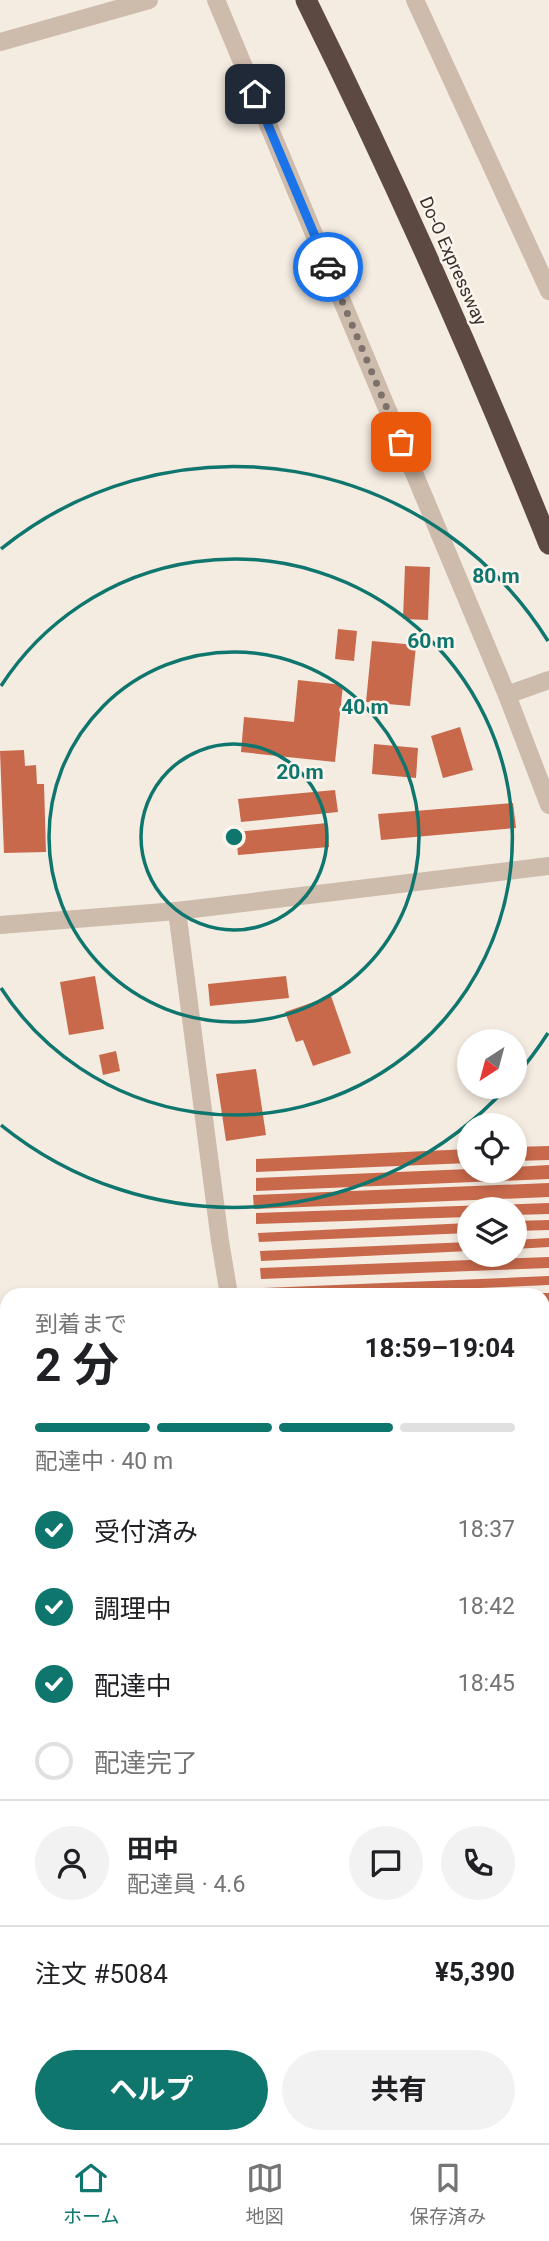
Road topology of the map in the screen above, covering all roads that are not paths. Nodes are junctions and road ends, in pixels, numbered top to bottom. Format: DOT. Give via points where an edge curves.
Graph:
graph roads {
  1 [pos="149,0"];
  2 [pos="216,0"];
  3 [pos="306,0"];
  4 [pos="415,0"];
  5 [pos="0,42"];
  6 [pos="549,291"];
  7 [pos="549,544"];
  8 [pos="549,680"];
  9 [pos="507,695"];
  10 [pos="549,805"];
  11 [pos="549,866"];
  12 [pos="177,911"];
  13 [pos="0,925"];
  14 [pos="228,1288"];
  1 -- 5 [label="street"];
  2 -- 9 [label="street"];
  3 -- 7 [label="highway, Do-O Expressway" via="444,294"];
  4 -- 6 [label="street"];
  8 -- 9 [label="street"];
  9 -- 10 [label="street"];
  11 -- 12 [label="street"];
  12 -- 13 [label="street"];
  12 -- 14 [label="street"];
}
